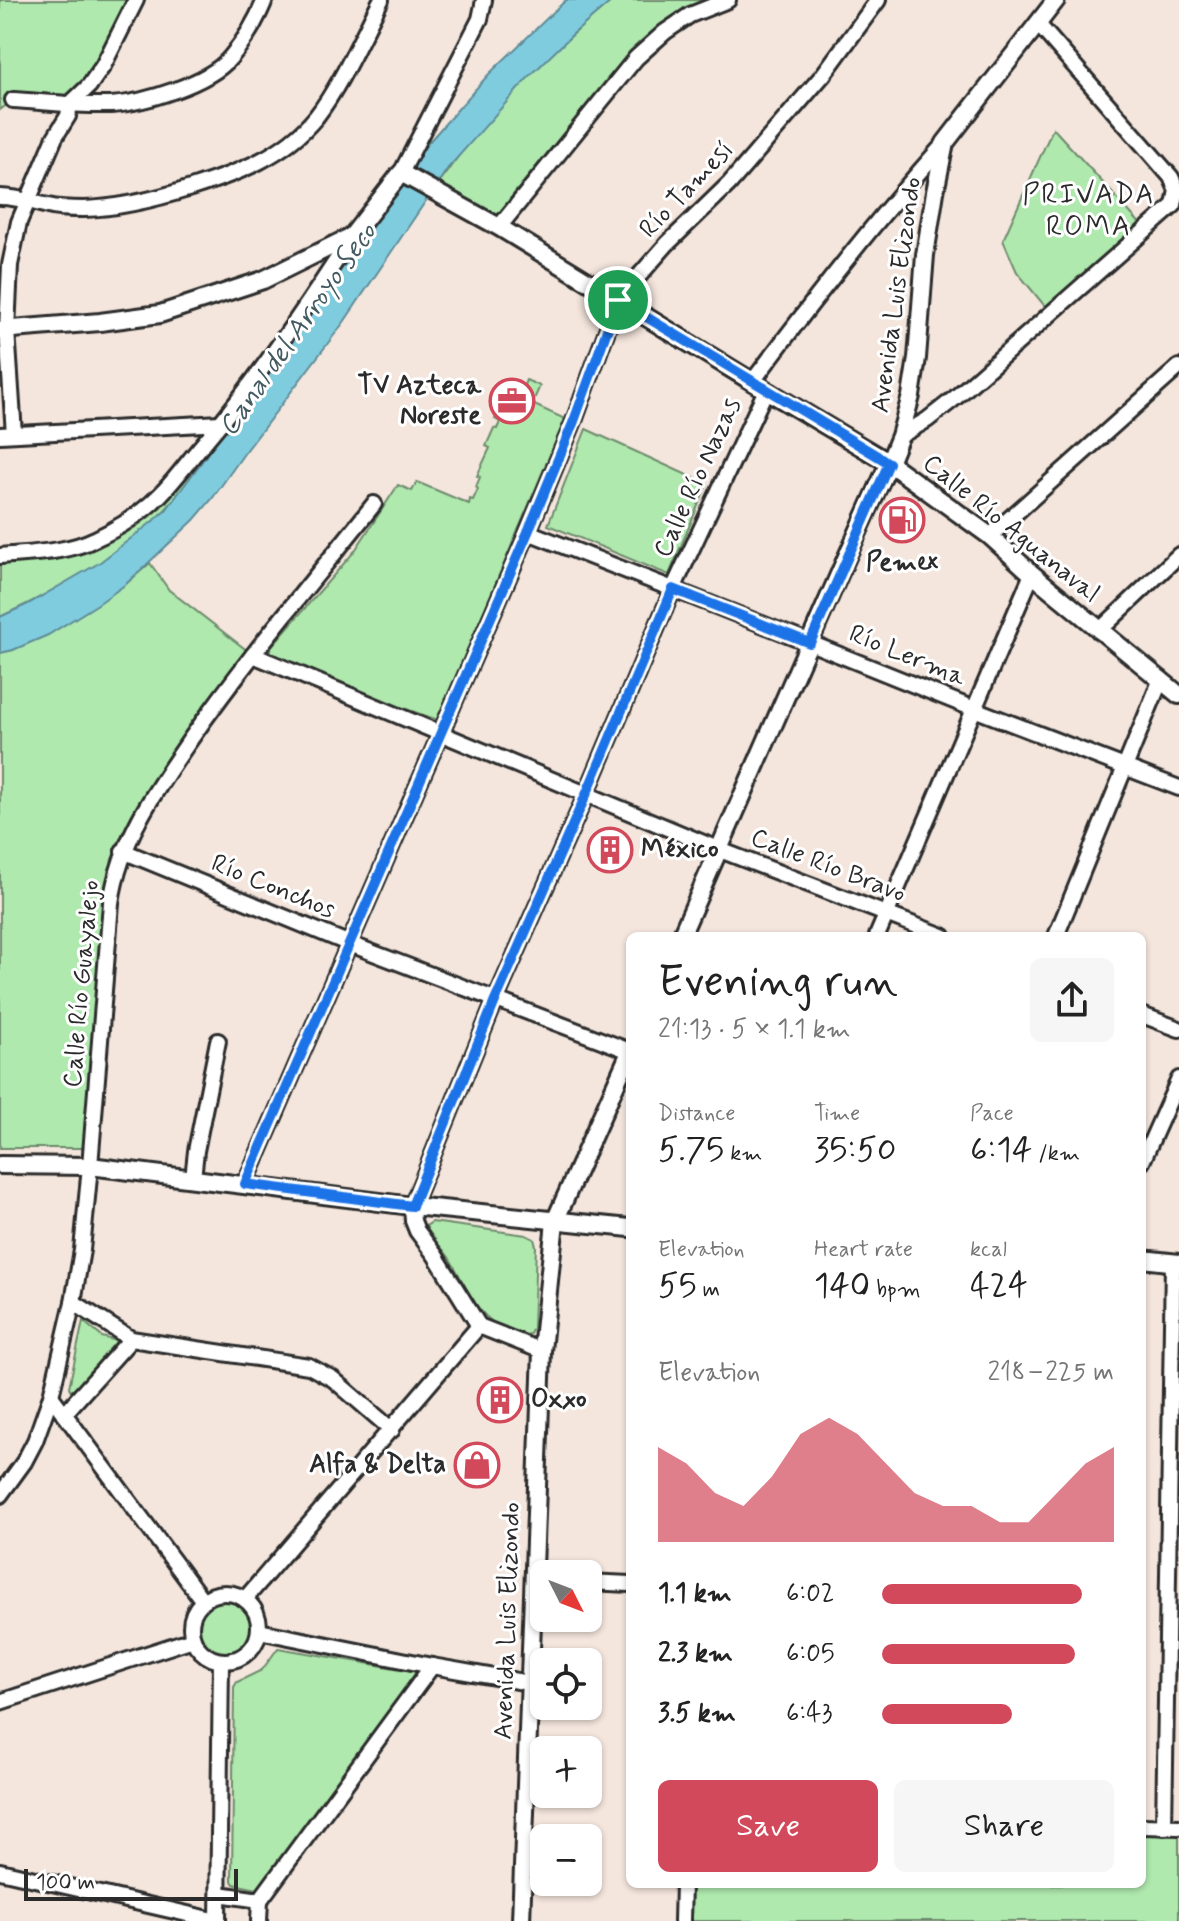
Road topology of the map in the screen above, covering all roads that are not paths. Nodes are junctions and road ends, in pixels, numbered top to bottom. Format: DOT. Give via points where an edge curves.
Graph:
graph roads {
  1 [pos="136,0"];
  2 [pos="265,0"];
  3 [pos="381,0"];
  4 [pos="484,0"];
  5 [pos="728,0"];
  6 [pos="878,0"];
  7 [pos="1056,0"];
  8 [pos="1038,24"];
  9 [pos="13,100"];
  10 [pos="70,104"];
  11 [pos="945,143"];
  12 [pos="404,175"];
  13 [pos="0,197"];
  14 [pos="29,200"];
  15 [pos="499,227"];
  16 [pos="352,236"];
  17 [pos="618,300"];
  18 [pos="4,330"];
  19 [pos="1179,367"];
  20 [pos="759,386"];
  21 [pos="221,423"];
  22 [pos="7,435"];
  23 [pos="900,436"];
  24 [pos="889,463"];
  25 [pos="374,504"];
  26 [pos="528,532"];
  27 [pos="990,536"];
  28 [pos="1179,555"];
  29 [pos="0,556"];
  30 [pos="1032,574"];
  31 [pos="673,589"];
  32 [pos="1099,631"];
  33 [pos="810,643"];
  34 [pos="253,655"];
  35 [pos="1161,679"];
  36 [pos="1179,695"];
  37 [pos="974,709"];
  38 [pos="440,734"];
  39 [pos="1126,766"];
  40 [pos="1179,788"];
  41 [pos="586,795"];
  42 [pos="720,850"];
  43 [pos="123,851"];
  44 [pos="887,914"];
  45 [pos="683,932"];
  46 [pos="879,932"];
  47 [pos="933,932"];
  48 [pos="1058,932"];
  49 [pos="350,944"];
  50 [pos="495,1001"];
  51 [pos="1146,1017"];
  52 [pos="1179,1029"];
  53 [pos="218,1041"];
  54 [pos="626,1050"];
  55 [pos="626,1061"];
  56 [pos="1179,1079"];
  57 [pos="1146,1153"];
  58 [pos="0,1165"];
  59 [pos="90,1166"];
  60 [pos="193,1178"];
  61 [pos="245,1184"];
  62 [pos="412,1206"];
  63 [pos="555,1221"];
  64 [pos="626,1228"];
  65 [pos="1146,1259"];
  66 [pos="1176,1263"];
  67 [pos="73,1302"];
  68 [pos="479,1326"];
  69 [pos="131,1339"];
  70 [pos="542,1351"];
  71 [pos="51,1396"];
  72 [pos="64,1414"];
  73 [pos="392,1430"];
  74 [pos="0,1495"];
  75 [pos="538,1560"];
  76 [pos="602,1583"];
  77 [pos="626,1584"];
  78 [pos="245,1599"];
  79 [pos="203,1601"];
  80 [pos="259,1631"];
  81 [pos="533,1632"];
  82 [pos="193,1639"];
  83 [pos="221,1661"];
  84 [pos="432,1666"];
  85 [pos="529,1683"];
  86 [pos="0,1702"];
  87 [pos="1146,1826"];
  88 [pos="1171,1827"];
  89 [pos="0,1871"];
  90 [pos="683,1888"];
  91 [pos="219,1894"];
  92 [pos="260,1900"];
  93 [pos="218,1921"];
  94 [pos="259,1921"];
  95 [pos="521,1921"];
  96 [pos="682,1921"];
  1 -- 10 [label="street" via="103,66"];
  2 -- 10 [label="street" via="230,59 207,77 114,105"];
  3 -- 14 [label="street" via="329,100 299,136 278,151 236,173 114,207 81,209"];
  4 -- 12 [label="street" via="480,19"];
  5 -- 15 [label="street" via="690,15 636,58"];
  6 -- 17 [label="street, Río Tamesí" via="823,75 729,184"];
  7 -- 8 [label="street, Calle Río Nazas"];
  8 -- 11 [label="street, Calle Río Nazas"];
  8 -- 23 [label="street" via="1171,177 1177,190 1174,205 955,398"];
  9 -- 10 [label="street"];
  10 -- 14 [label="street"];
  11 -- 20 [label="street, Calle Río Nazas" via="816,296"];
  11 -- 23 [label="street, Avenida Luis Elizondo" via="925,255 915,371"];
  12 -- 15 [label="street, Calle Río Aguanaval"];
  12 -- 16 [label="street"];
  13 -- 14 [label="street"];
  14 -- 18 [label="street" via="10,265"];
  15 -- 17 [label="street, Calle Río Aguanaval"];
  16 -- 18 [label="street" via="263,280 160,314"];
  16 -- 21 [label="street"];
  17 -- 20 [label="street, Calle Río Aguanaval"];
  17 -- 26 [label="street, Río Tamesí"];
  18 -- 22 [label="street"];
  19 -- 27 [label="street"];
  20 -- 24 [label="street, Calle Río Aguanaval"];
  20 -- 31 [label="street, Calle Río Nazas"];
  21 -- 22 [label="street"];
  21 -- 29 [label="street" via="160,495 124,523 79,546"];
  23 -- 24 [label="street, Avenida Luis Elizondo"];
  24 -- 27 [label="street, Calle Río Aguanaval"];
  24 -- 33 [label="street, Avenida Luis Elizondo"];
  25 -- 34 [label="street, Calle Río Guayalejo"];
  26 -- 31 [label="street, Río Lerma"];
  26 -- 38 [label="street, Río Tamesí"];
  27 -- 30 [label="street, Calle Río Aguanaval"];
  28 -- 32 [label="street"];
  30 -- 32 [label="street, Calle Río Aguanaval"];
  30 -- 37 [label="street"];
  31 -- 33 [label="street, Río Lerma"];
  31 -- 41 [label="street, Calle Río Nazas"];
  32 -- 35 [label="street, Calle Río Aguanaval"];
  33 -- 37 [label="street, Río Lerma"];
  33 -- 42 [label="street, Avenida Luis Elizondo"];
  34 -- 38 [label="street, Calle Río Bravo"];
  34 -- 43 [label="street, Calle Río Guayalejo" via="171,768"];
  35 -- 36 [label="street, Calle Río Aguanaval"];
  35 -- 39 [label="street"];
  37 -- 39 [label="street, Río Lerma"];
  37 -- 44 [label="street"];
  38 -- 41 [label="street, Calle Río Bravo"];
  38 -- 49 [label="street, Río Tamesí"];
  39 -- 40 [label="street, Río Lerma"];
  39 -- 48 [label="street"];
  41 -- 42 [label="street, Calle Río Bravo"];
  41 -- 50 [label="street, Calle Río Nazas"];
  42 -- 44 [label="street, Calle Río Bravo"];
  42 -- 45 [label="street, Avenida Luis Elizondo"];
  43 -- 49 [label="street, Río Conchos"];
  43 -- 59 [label="street, Calle Río Guayalejo" via="111,903"];
  44 -- 46 [label="street"];
  44 -- 47 [label="street, Calle Río Bravo"];
  49 -- 50 [label="street, Río Conchos"];
  49 -- 61 [label="street, Río Tamesí"];
  50 -- 54 [label="street, Río Conchos"];
  50 -- 62 [label="street, Calle Río Nazas"];
  51 -- 52 [label="street"];
  53 -- 60 [label="street"];
  55 -- 63 [label="street, Avenida Luis Elizondo"];
  56 -- 57 [label="street"];
  58 -- 59 [label="street"];
  59 -- 60 [label="street"];
  59 -- 67 [label="street, Calle Río Guayalejo"];
  60 -- 61 [label="street"];
  61 -- 62 [label="street"];
  62 -- 63 [label="street"];
  62 -- 68 [label="street" via="417,1231"];
  63 -- 64 [label="street"];
  63 -- 70 [label="street, Avenida Luis Elizondo"];
  65 -- 66 [label="street"];
  66 -- 88 [label="street"];
  67 -- 69 [label="street"];
  67 -- 71 [label="street, Calle Río Guayalejo"];
  68 -- 70 [label="street"];
  68 -- 73 [label="street"];
  69 -- 72 [label="street"];
  69 -- 73 [label="street" via="309,1366 333,1379"];
  70 -- 75 [label="street, Avenida Luis Elizondo"];
  71 -- 72 [label="street"];
  71 -- 74 [label="street, Calle Río Guayalejo" via="30,1451"];
  72 -- 79 [label="street"];
  73 -- 78 [label="street"];
  76 -- 77 [label="street"];
  78 -- 79 [label="street" via="231,1593"];
  78 -- 80 [label="street"];
  79 -- 82 [label="street" via="194,1612"];
  80 -- 83 [label="street" via="246,1653"];
  80 -- 84 [label="street"];
  81 -- 85 [label="street, Avenida Luis Elizondo"];
  82 -- 83 [label="street" via="209,1658"];
  82 -- 86 [label="street"];
  83 -- 91 [label="street"];
  84 -- 85 [label="street"];
  84 -- 92 [label="street"];
  85 -- 95 [label="street, Avenida Luis Elizondo"];
  87 -- 88 [label="street"];
  89 -- 93 [label="street"];
  90 -- 96 [label="street"];
  91 -- 92 [label="street"];
  91 -- 93 [label="street"];
  92 -- 94 [label="street"];
}
